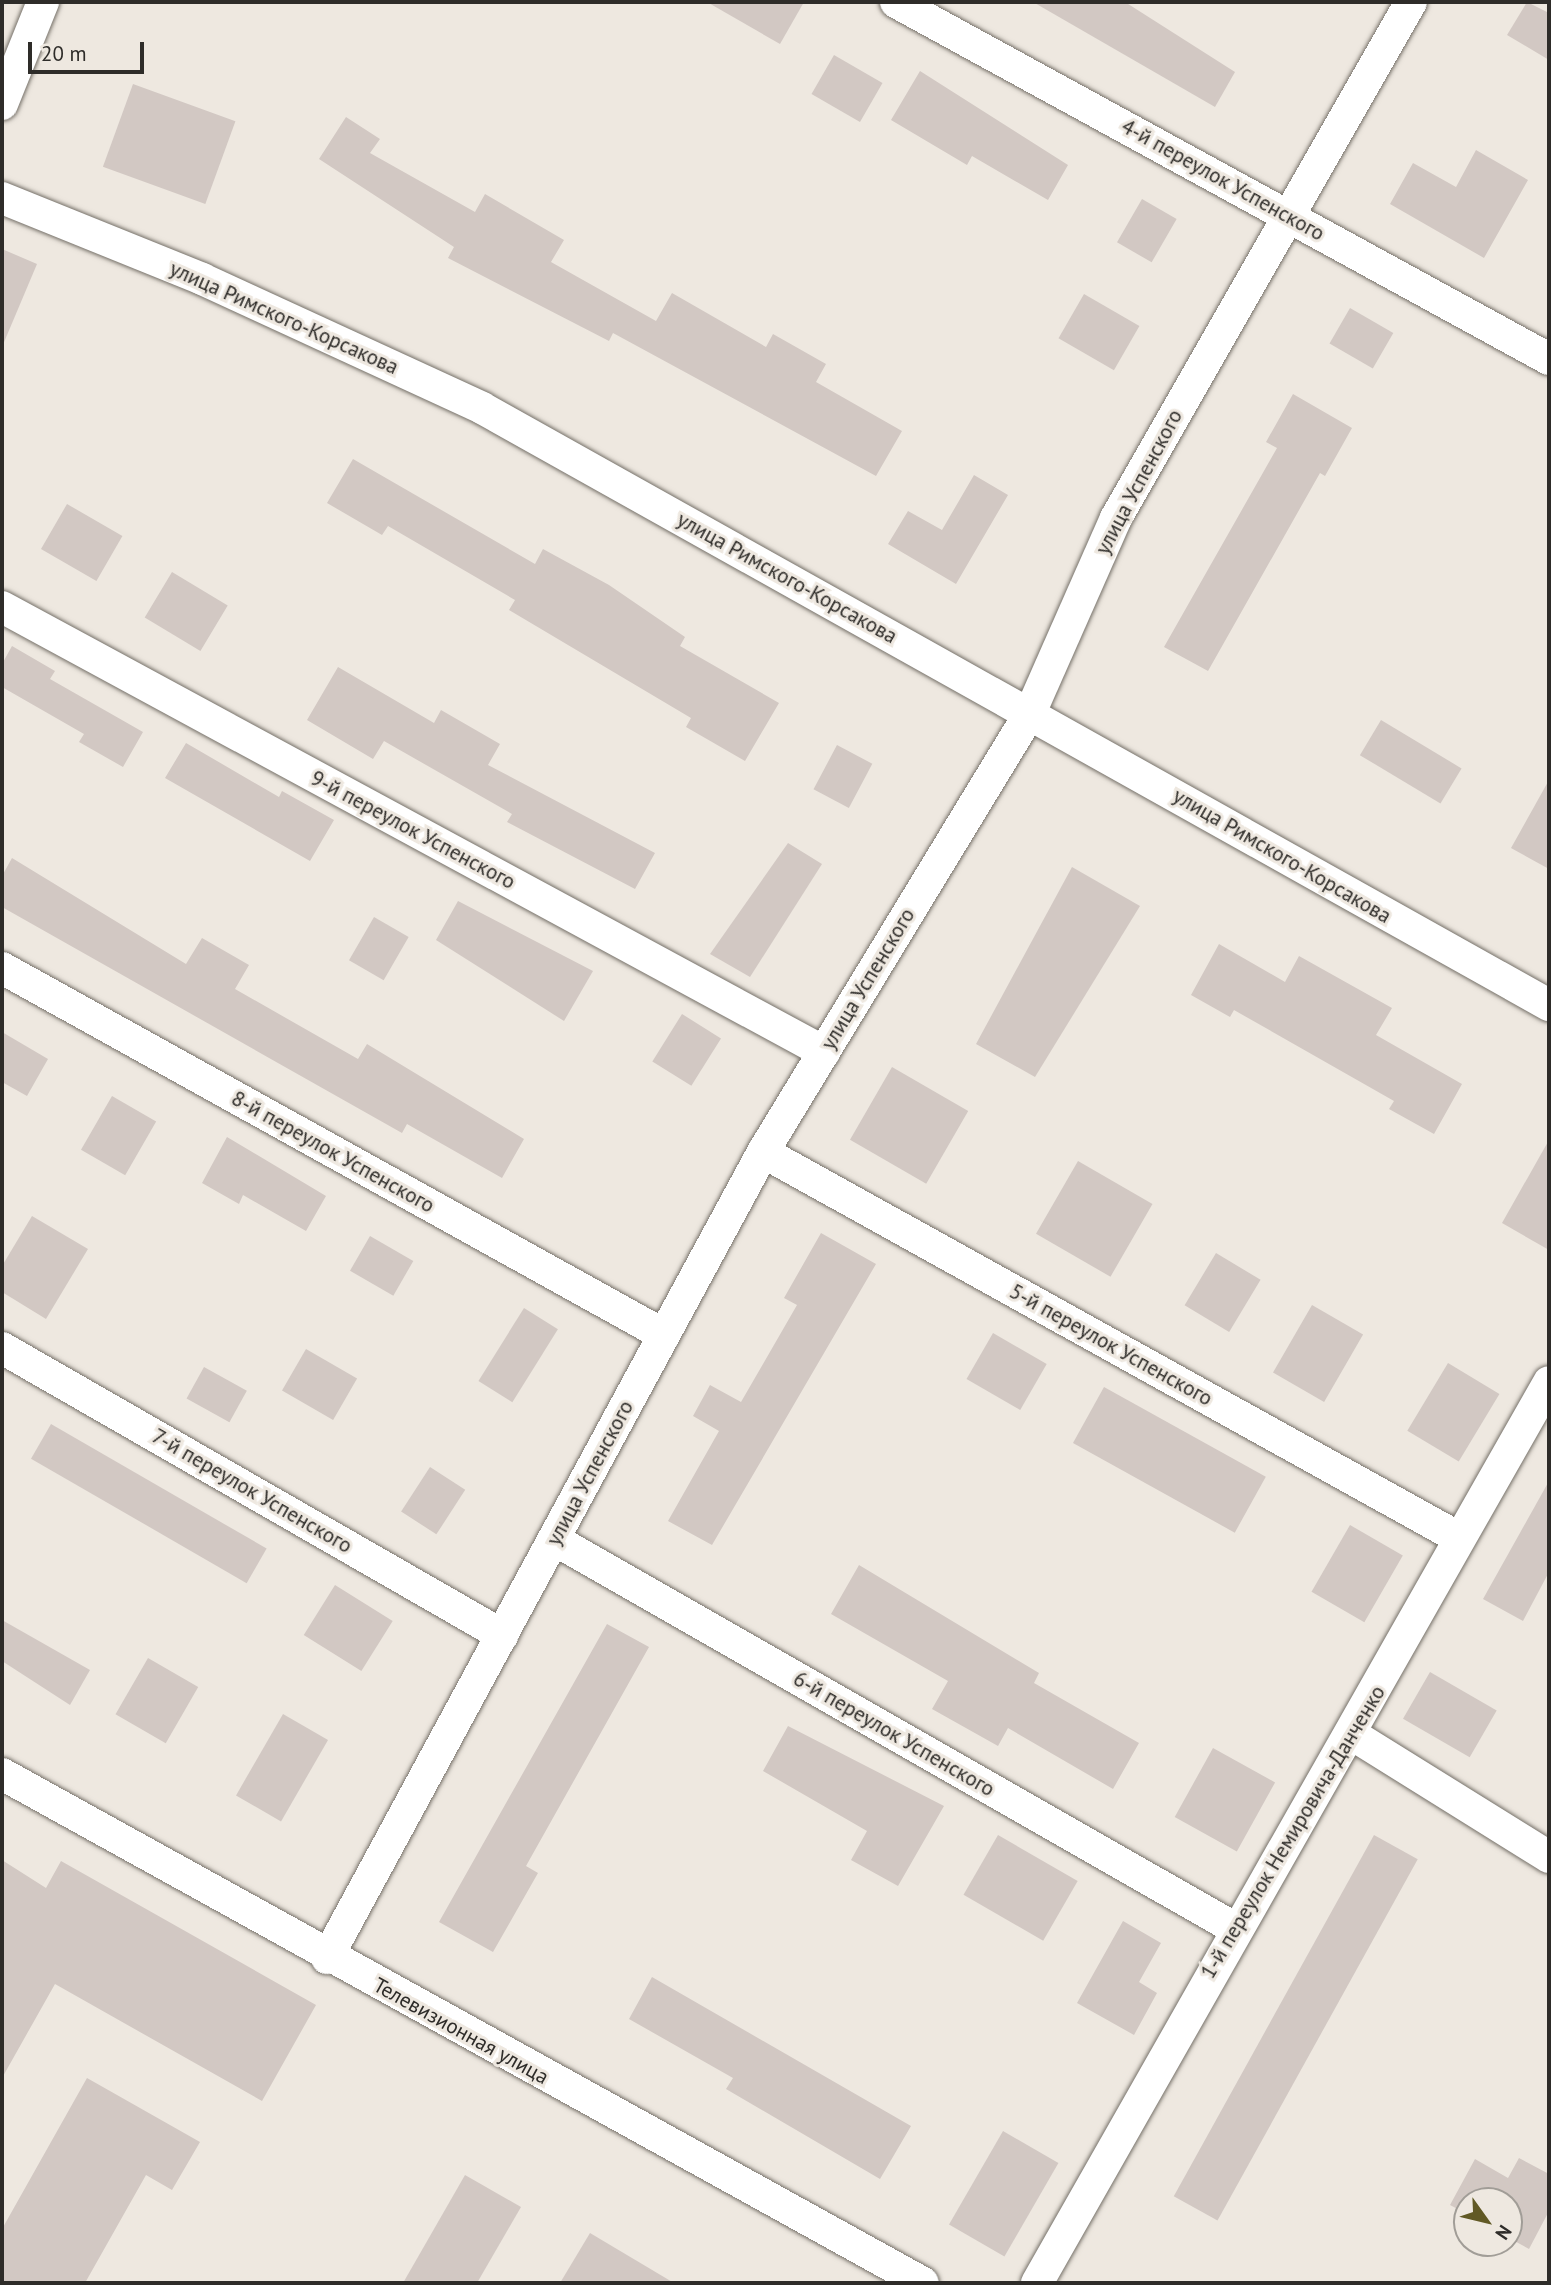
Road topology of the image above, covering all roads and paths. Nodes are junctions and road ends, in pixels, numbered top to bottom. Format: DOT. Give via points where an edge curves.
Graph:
graph roads {
  1 [pos="43,2"];
  2 [pos="896,2"];
  3 [pos="1411,2"];
  4 [pos="2,104"];
  5 [pos="2,198"];
  6 [pos="1289,215"];
  7 [pos="1549,359"];
  8 [pos="2,607"];
  9 [pos="1030,713"];
  10 [pos="2,968"];
  11 [pos="1549,1005"];
  12 [pos="824,1052"];
  13 [pos="763,1152"];
  14 [pos="664,1335"];
  15 [pos="2,1348"];
  16 [pos="1549,1382"];
  17 [pos="1459,1538"];
  18 [pos="555,1540"];
  19 [pos="502,1635"];
  20 [pos="1353,1735"];
  21 [pos="2,1774"];
  22 [pos="1549,1857"];
  23 [pos="1234,1928"];
  24 [pos="327,1958"];
  25 [pos="923,2283"];
  26 [pos="1037,2283"];
  1 -- 4 [label="street"];
  2 -- 6 [label="street, 4-й переулок Успенского"];
  3 -- 6 [label="street, улица Успенского"];
  5 -- 9 [label="street, улица Римского-Корсакова" via="202,279 482,408"];
  6 -- 7 [label="street, 4-й переулок Успенского"];
  6 -- 9 [label="street, улица Успенского" via="1116,518"];
  8 -- 12 [label="street, 9-й переулок Успенского"];
  9 -- 11 [label="street, улица Римского-Корсакова"];
  9 -- 12 [label="street, улица Успенского"];
  10 -- 14 [label="street, 8-й переулок Успенского"];
  12 -- 13 [label="street, улица Успенского"];
  13 -- 14 [label="street, улица Успенского"];
  13 -- 17 [label="street, 5-й переулок Успенского"];
  14 -- 18 [label="street, улица Успенского"];
  15 -- 19 [label="street, 7-й переулок Успенского"];
  16 -- 17 [label="street, 1-й переулок Немировича-Данченко"];
  17 -- 20 [label="street, 1-й переулок Немировича-Данченко"];
  18 -- 19 [label="street, улица Успенского"];
  18 -- 23 [label="street, 6-й переулок Успенского"];
  19 -- 24 [label="street, улица Успенского"];
  20 -- 22 [label="street"];
  20 -- 23 [label="street, 1-й переулок Немировича-Данченко"];
  21 -- 24 [label="street, Телевизионная улица"];
  23 -- 26 [label="street, 1-й переулок Немировича-Данченко"];
  24 -- 25 [label="street, Телевизионная улица"];
}
